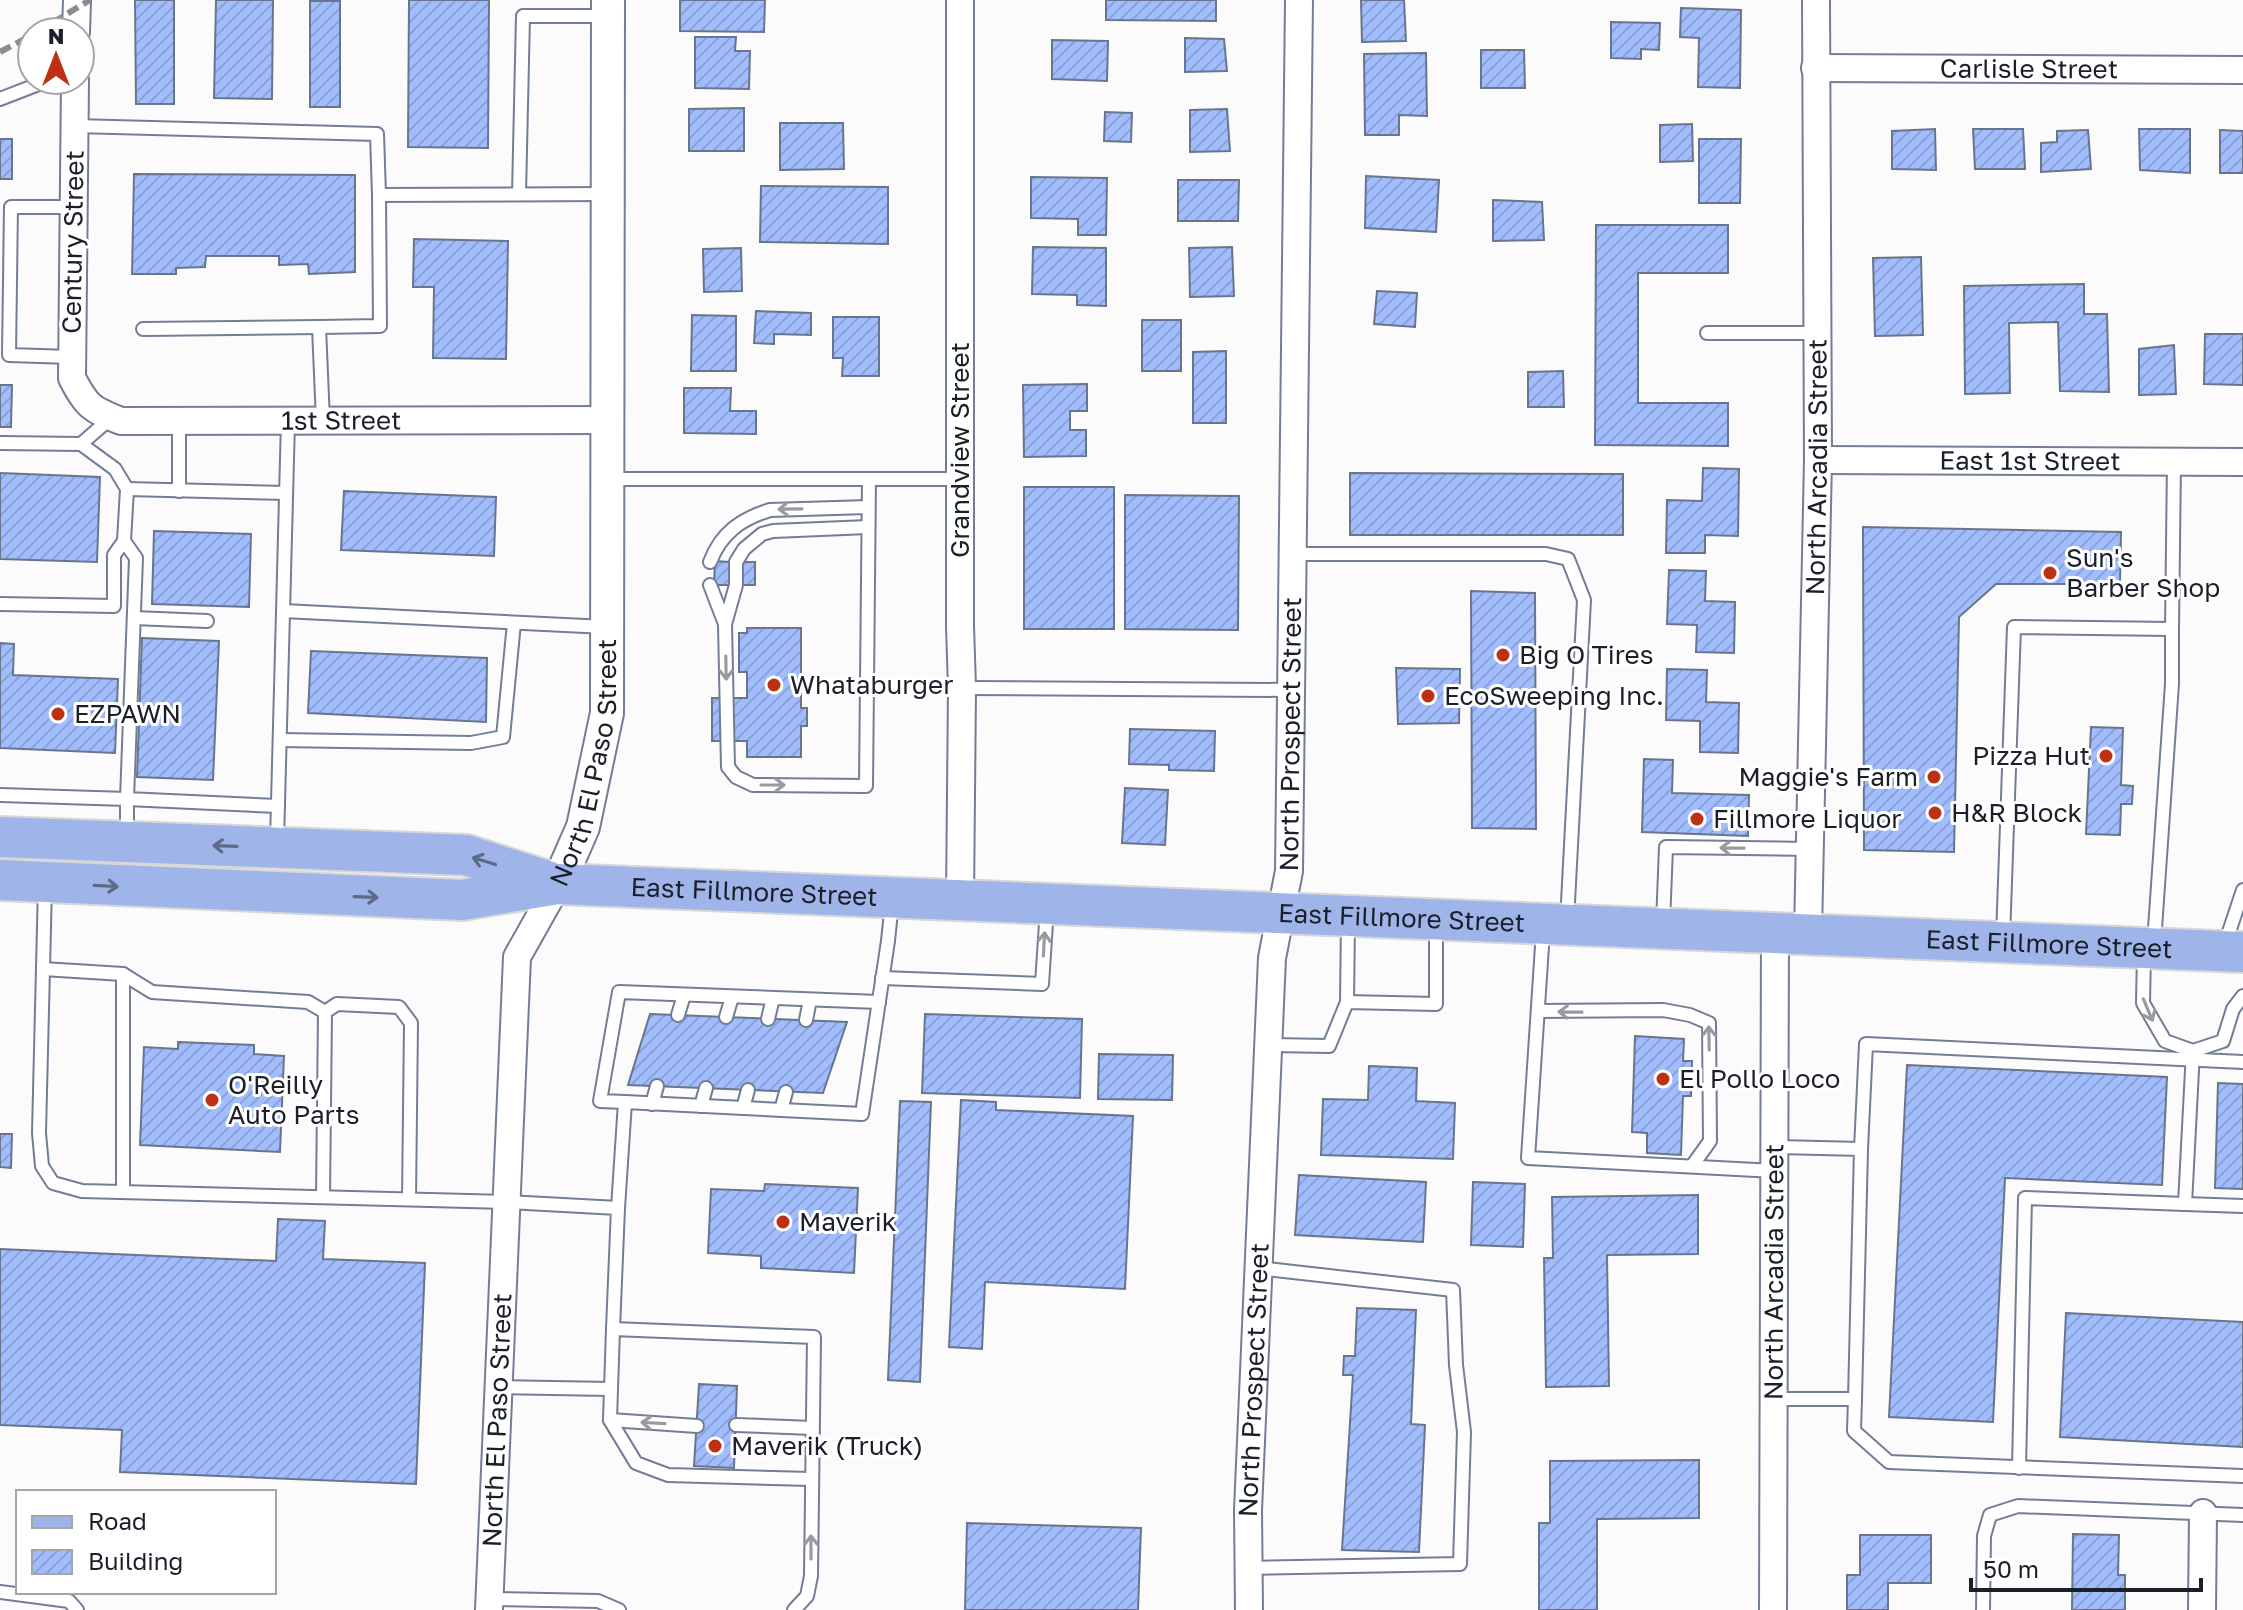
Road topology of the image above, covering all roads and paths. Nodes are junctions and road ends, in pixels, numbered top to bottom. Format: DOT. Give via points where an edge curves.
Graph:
graph roads {
  1 [pos="960,0"];
  2 [pos="1299,0"];
  3 [pos="1816,0"];
  4 [pos="608,8"];
  5 [pos="1815,68"];
  6 [pos="2243,70"];
  7 [pos="75,96"];
  8 [pos="75,126"];
  9 [pos="519,194"];
  10 [pos="606,194"];
  11 [pos="379,195"];
  12 [pos="73,207"];
  13 [pos="319,327"];
  14 [pos="143,329"];
  15 [pos="1707,333"];
  16 [pos="1817,333"];
  17 [pos="71,357"];
  18 [pos="84,402"];
  19 [pos="112,417"];
  20 [pos="606,420"];
  21 [pos="179,421"];
  22 [pos="288,421"];
  23 [pos="323,421"];
  24 [pos="0,443"];
  25 [pos="81,444"];
  26 [pos="1818,460"];
  27 [pos="2174,461"];
  28 [pos="2243,462"];
  29 [pos="606,479"];
  30 [pos="869,479"];
  31 [pos="960,479"];
  32 [pos="127,489"];
  33 [pos="179,491"];
  34 [pos="286,493"];
  35 [pos="868,507"];
  36 [pos="868,527"];
  37 [pos="124,541"];
  38 [pos="1293,554"];
  39 [pos="710,562"];
  40 [pos="710,585"];
  41 [pos="0,604"];
  42 [pos="283,611"];
  43 [pos="134,618"];
  44 [pos="207,621"];
  45 [pos="514,623"];
  46 [pos="725,624"];
  47 [pos="606,627"];
  48 [pos="2172,629"];
  49 [pos="962,688"];
  50 [pos="1291,690"];
  51 [pos="280,740"];
  52 [pos="0,795"];
  53 [pos="127,799"];
  54 [pos="278,806"];
  55 [pos="0,837"];
  56 [pos="127,843"];
  57 [pos="277,848"];
  58 [pos="1810,849"];
  59 [pos="0,880"];
  60 [pos="45,883"];
  61 [pos="558,884"];
  62 [pos="2243,890"];
  63 [pos="892,897"];
  64 [pos="960,900"];
  65 [pos="1047,903"];
  66 [pos="1282,913"];
  67 [pos="1349,916"];
  68 [pos="1436,919"];
  69 [pos="1555,924"];
  70 [pos="1663,928"];
  71 [pos="1792,932"];
  72 [pos="2003,940"];
  73 [pos="2149,946"];
  74 [pos="2233,951"];
  75 [pos="43,969"];
  76 [pos="123,974"];
  77 [pos="882,978"];
  78 [pos="684,995"];
  79 [pos="2243,996"];
  80 [pos="732,997"];
  81 [pos="773,998"];
  82 [pos="810,1000"];
  83 [pos="879,1002"];
  84 [pos="1347,1002"];
  85 [pos="1538,1011"];
  86 [pos="325,1012"];
  87 [pos="678,1015"];
  88 [pos="726,1017"];
  89 [pos="768,1019"];
  90 [pos="806,1020"];
  91 [pos="1268,1045"];
  92 [pos="2193,1056"];
  93 [pos="2243,1062"];
  94 [pos="657,1086"];
  95 [pos="706,1088"];
  96 [pos="748,1090"];
  97 [pos="786,1092"];
  98 [pos="625,1102"];
  99 [pos="652,1104"];
  100 [pos="701,1106"];
  101 [pos="743,1108"];
  102 [pos="781,1110"];
  103 [pos="1861,1149"];
  104 [pos="1775,1159"];
  105 [pos="1692,1166"];
  106 [pos="123,1192"];
  107 [pos="323,1197"];
  108 [pos="409,1199"];
  109 [pos="507,1202"];
  110 [pos="2185,1204"];
  111 [pos="2243,1206"];
  112 [pos="618,1208"];
  113 [pos="1258,1268"];
  114 [pos="613,1329"];
  115 [pos="499,1387"];
  116 [pos="611,1389"];
  117 [pos="1774,1399"];
  118 [pos="1855,1399"];
  119 [pos="610,1420"];
  120 [pos="736,1425"];
  121 [pos="697,1426"];
  122 [pos="812,1428"];
  123 [pos="2019,1468"];
  124 [pos="2243,1476"];
  125 [pos="811,1479"];
  126 [pos="2203,1513"];
  127 [pos="2243,1515"];
  128 [pos="1249,1568"];
  129 [pos="0,1592"];
  130 [pos="489,1604"];
  131 [pos="77,1610"];
  132 [pos="619,1610"];
  133 [pos="794,1610"];
  134 [pos="1249,1610"];
  135 [pos="1773,1610"];
  136 [pos="1983,1610"];
  137 [pos="2202,1610"];
  1 -- 31 [label="street, Grandview Street"];
  2 -- 38 [label="street, North Prospect Street"];
  3 -- 5 [label="street, North Arcadia Street"];
  4 -- 9 [label="lane" via="523,16"];
  4 -- 10 [label="street, North El Paso Street"];
  5 -- 6 [label="street, Carlisle Street"];
  5 -- 16 [label="street, North Arcadia Street"];
  7 -- 8 [label="street, Century Street"];
  8 -- 11 [label="lane" via="377,134"];
  8 -- 12 [label="street, Century Street"];
  9 -- 10 [label="lane"];
  9 -- 11 [label="lane"];
  10 -- 20 [label="street, North El Paso Street"];
  11 -- 13 [label="lane" via="380,326"];
  12 -- 17 [label="street, Century Street"];
  12 -- 17 [label="lane" via="11,207 9,355"];
  13 -- 14 [label="lane"];
  13 -- 23 [label="lane"];
  15 -- 16 [label="lane"];
  16 -- 26 [label="street, North Arcadia Street"];
  17 -- 18 [label="street, Century Street" via="72,378"];
  18 -- 19 [label="street, 1st Street"];
  19 -- 21 [label="street, 1st Street"];
  19 -- 25 [label="lane"];
  20 -- 23 [label="street, 1st Street"];
  20 -- 29 [label="street, North El Paso Street"];
  21 -- 22 [label="street, 1st Street"];
  21 -- 33 [label="lane"];
  22 -- 23 [label="street, 1st Street"];
  22 -- 34 [label="lane"];
  24 -- 25 [label="lane"];
  25 -- 32 [label="lane" via="115,469"];
  26 -- 27 [label="street, East 1st Street"];
  26 -- 58 [label="street, North Arcadia Street"];
  27 -- 28 [label="street, East 1st Street"];
  27 -- 48 [label="lane"];
  29 -- 30 [label="lane"];
  29 -- 47 [label="street, North El Paso Street"];
  30 -- 31 [label="lane"];
  30 -- 35 [label="lane"];
  31 -- 49 [label="street, Grandview Street"];
  32 -- 33 [label="lane"];
  32 -- 37 [label="lane"];
  33 -- 34 [label="lane"];
  34 -- 42 [label="lane"];
  35 -- 36 [label="lane"];
  35 -- 39 [label="lane, one-way" via="754,515 727,533"];
  36 -- 46 [label="lane" via="762,534 736,562 736,585"];
  46 -- 36 [label="lane, one-way" via="728,767 736,777 753,785 866,786"];
  37 -- 41 [label="lane" via="114,555 114,606"];
  37 -- 43 [label="lane" via="136,558"];
  38 -- 50 [label="street, North Prospect Street"];
  38 -- 69 [label="lane" via="1546,554 1568,559 1584,600"];
  40 -- 46 [label="lane"];
  42 -- 45 [label="lane"];
  42 -- 51 [label="lane"];
  43 -- 44 [label="lane"];
  43 -- 53 [label="lane"];
  45 -- 47 [label="lane"];
  45 -- 51 [label="lane" via="503,737 471,743"];
  47 -- 61 [label="street, North El Paso Street" via="607,713 583,827"];
  48 -- 72 [label="lane" via="2014,627"];
  48 -- 73 [label="lane"];
  49 -- 50 [label="lane"];
  49 -- 64 [label="street, Grandview Street"];
  50 -- 66 [label="street, North Prospect Street" via="1289,871"];
  51 -- 54 [label="lane"];
  52 -- 53 [label="lane"];
  53 -- 54 [label="lane"];
  53 -- 56 [label="lane"];
  54 -- 57 [label="lane"];
  55 -- 56 [label="main road, East Fillmore Street"];
  57 -- 56 [label="main road, East Fillmore Street, one-way"];
  61 -- 57 [label="main road, East Fillmore Street, one-way" via="466,855"];
  58 -- 70 [label="lane, one-way" via="1666,847"];
  58 -- 71 [label="street, North Arcadia Street"];
  59 -- 60 [label="main road, East Fillmore Street"];
  60 -- 61 [label="main road, East Fillmore Street, one-way" via="462,900"];
  60 -- 75 [label="lane"];
  61 -- 63 [label="main road, East Fillmore Street"];
  61 -- 109 [label="street, North El Paso Street" via="517,957"];
  62 -- 74 [label="lane"];
  63 -- 64 [label="main road, East Fillmore Street"];
  63 -- 77 [label="lane"];
  64 -- 65 [label="main road, East Fillmore Street"];
  65 -- 66 [label="main road, East Fillmore Street"];
  77 -- 65 [label="lane, one-way" via="1042,984"];
  66 -- 67 [label="main road, East Fillmore Street"];
  66 -- 91 [label="street, North Prospect Street" via="1272,958"];
  67 -- 68 [label="main road, East Fillmore Street"];
  67 -- 84 [label="lane"];
  68 -- 69 [label="main road, East Fillmore Street"];
  68 -- 84 [label="lane" via="1436,1004"];
  69 -- 70 [label="main road, East Fillmore Street"];
  69 -- 85 [label="lane"];
  70 -- 71 [label="main road, East Fillmore Street"];
  71 -- 72 [label="main road, East Fillmore Street"];
  71 -- 104 [label="street, North Arcadia Street"];
  72 -- 73 [label="main road, East Fillmore Street"];
  73 -- 74 [label="main road, East Fillmore Street"];
  73 -- 92 [label="lane, one-way" via="2143,1003 2165,1041"];
  75 -- 76 [label="lane"];
  75 -- 106 [label="lane" via="42,1166 53,1183 82,1191"];
  76 -- 86 [label="lane" via="152,992 308,1002"];
  76 -- 106 [label="lane"];
  77 -- 83 [label="lane"];
  78 -- 80 [label="lane"];
  78 -- 87 [label="lane"];
  78 -- 98 [label="lane" via="619,992 600,1101"];
  79 -- 92 [label="lane" via="2223,1041"];
  80 -- 81 [label="lane"];
  80 -- 88 [label="lane"];
  81 -- 82 [label="lane"];
  81 -- 89 [label="lane"];
  82 -- 83 [label="lane"];
  82 -- 90 [label="lane"];
  83 -- 102 [label="lane" via="862,1114"];
  84 -- 91 [label="lane" via="1329,1046"];
  85 -- 105 [label="lane" via="1528,1158"];
  105 -- 85 [label="lane, one-way" via="1710,1141 1709,1023 1663,1010"];
  86 -- 107 [label="lane"];
  86 -- 108 [label="lane" via="337,1004 399,1007 411,1023"];
  91 -- 113 [label="street, North Prospect Street"];
  92 -- 93 [label="lane"];
  92 -- 103 [label="lane" via="1866,1044"];
  92 -- 110 [label="lane"];
  94 -- 99 [label="lane"];
  95 -- 100 [label="lane"];
  96 -- 101 [label="lane"];
  97 -- 102 [label="lane"];
  98 -- 99 [label="lane"];
  98 -- 112 [label="lane"];
  99 -- 100 [label="lane"];
  100 -- 101 [label="lane"];
  101 -- 102 [label="lane"];
  103 -- 104 [label="lane"];
  103 -- 118 [label="lane"];
  104 -- 105 [label="lane"];
  104 -- 117 [label="street, North Arcadia Street"];
  106 -- 107 [label="lane"];
  107 -- 108 [label="lane"];
  108 -- 109 [label="lane"];
  109 -- 112 [label="lane"];
  109 -- 115 [label="street, North El Paso Street"];
  110 -- 111 [label="lane"];
  110 -- 123 [label="lane" via="2025,1198"];
  112 -- 114 [label="lane"];
  113 -- 128 [label="street, North Prospect Street"];
  113 -- 128 [label="lane" via="1453,1290 1464,1432 1460,1564"];
  114 -- 116 [label="lane"];
  114 -- 122 [label="lane" via="814,1337"];
  115 -- 116 [label="lane"];
  115 -- 130 [label="street, North El Paso Street"];
  116 -- 119 [label="lane"];
  117 -- 118 [label="lane"];
  117 -- 135 [label="street, North Arcadia Street"];
  118 -- 123 [label="lane" via="1854,1431 1889,1462"];
  121 -- 119 [label="lane, one-way"];
  119 -- 125 [label="lane" via="636,1463 668,1475"];
  120 -- 122 [label="lane"];
  122 -- 125 [label="lane"];
  123 -- 124 [label="lane"];
  133 -- 125 [label="lane, one-way" via="807,1596 811,1576"];
  126 -- 127 [label="lane"];
  126 -- 136 [label="lane" via="2018,1506 1990,1515 1984,1536"];
  126 -- 137 [label="street"];
  128 -- 134 [label="street, North Prospect Street"];
  129 -- 131 [label="lane" via="69,1601"];
  130 -- 132 [label="lane" via="598,1601"];
}
